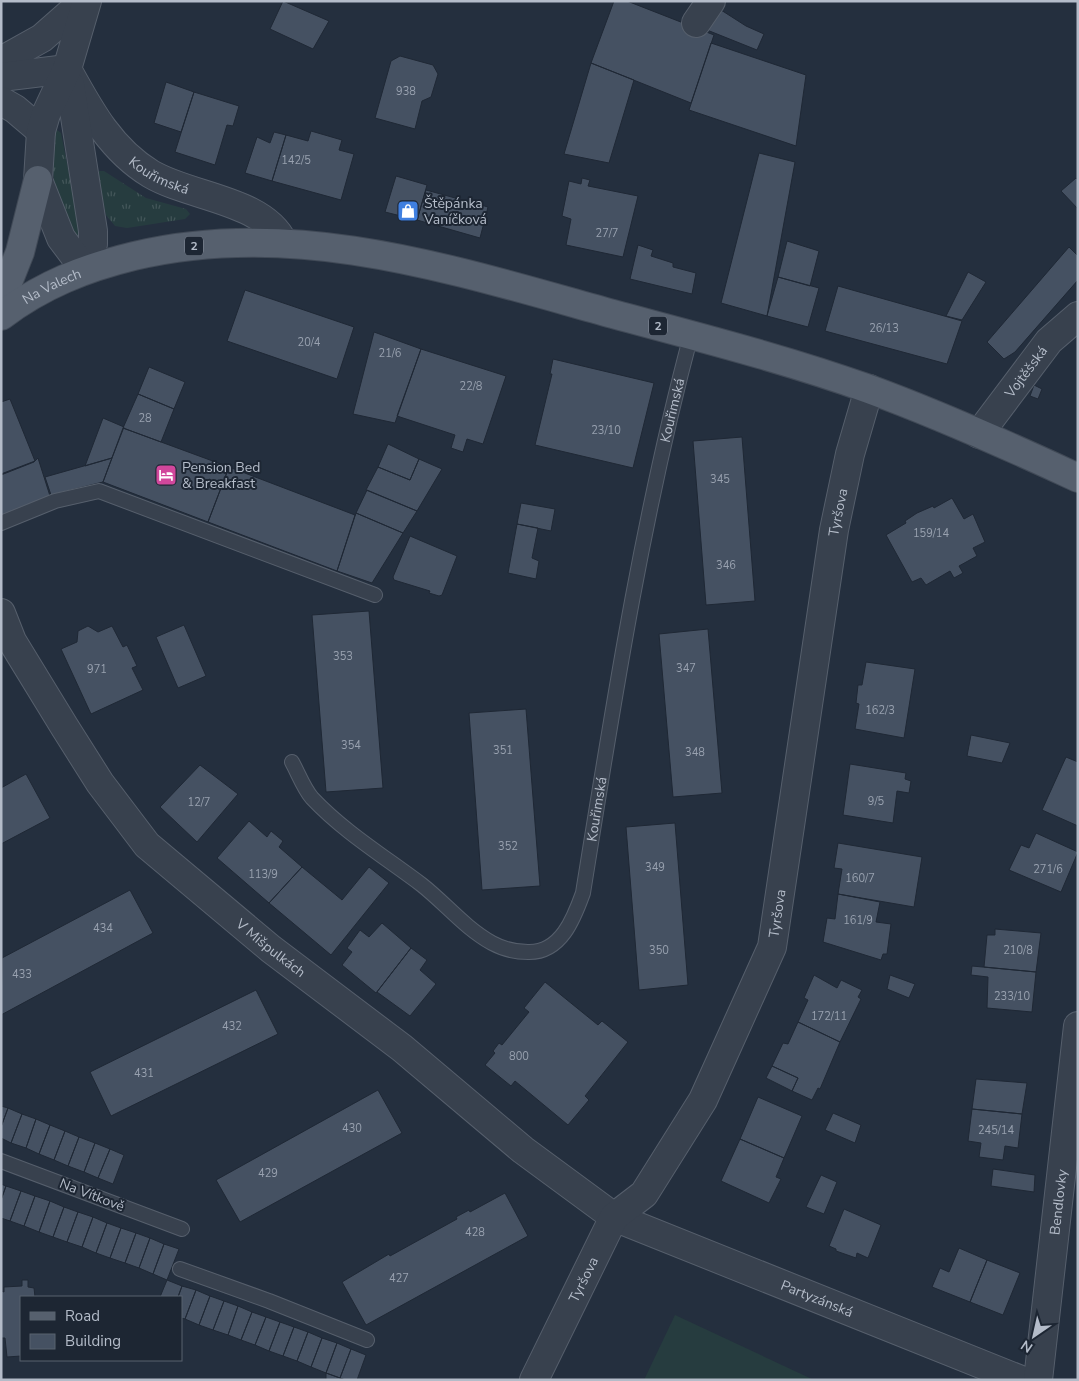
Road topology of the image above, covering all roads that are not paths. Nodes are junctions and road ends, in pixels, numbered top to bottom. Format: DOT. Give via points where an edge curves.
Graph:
graph roads {
  1 [pos="86,1"];
  2 [pos="1,61"];
  3 [pos="68,68"];
  4 [pos="1,77"];
  5 [pos="1,101"];
  6 [pos="41,131"];
  7 [pos="38,180"];
  8 [pos="283,242"];
  9 [pos="96,267"];
  10 [pos="1,300"];
  11 [pos="1,316"];
  12 [pos="1078,316"];
  13 [pos="691,335"];
  14 [pos="869,389"];
  15 [pos="979,434"];
  16 [pos="1078,478"];
  17 [pos="1,524"];
  18 [pos="375,595"];
  19 [pos="1,613"];
  20 [pos="6,646"];
  21 [pos="292,762"];
  22 [pos="1078,1026"];
  23 [pos="1,1161"];
  24 [pos="614,1217"];
  25 [pos="182,1229"];
  26 [pos="180,1269"];
  27 [pos="367,1340"];
  28 [pos="534,1380"];
  29 [pos="1021,1380"];
  30 [pos="1038,1380"];
  1 -- 2 [label="street" via="42,38"];
  1 -- 3 [label="street"];
  3 -- 4 [label="street"];
  3 -- 6 [label="street" via="52,96"];
  3 -- 8 [label="street, Kouřimská" via="86,104 110,140 137,164 176,185 256,215 274,228"];
  3 -- 9 [label="street"];
  5 -- 6 [label="street"];
  6 -- 7 [label="street"];
  7 -- 9 [label="street" via="61,238"];
  7 -- 10 [label="main road" via="20,252"];
  8 -- 9 [label="main road, 2" via="253,241 164,249"];
  8 -- 13 [label="main road, 2" via="328,246 472,274"];
  9 -- 11 [label="main road, Na Valech / 2" via="41,289"];
  12 -- 15 [label="street, Vojtěšská" via="1049,341"];
  13 -- 14 [label="main road, 2"];
  13 -- 21 [label="lane, Kouřimská" via="662,452 620,666 583,893 574,919 562,936 546,949 530,952 506,949 491,942 359,840 311,797"];
  14 -- 15 [label="main road, 2"];
  14 -- 24 [label="street, Tyršova" via="850,454 834,530 772,946 703,1100 644,1194"];
  15 -- 16 [label="main road, 2"];
  17 -- 18 [label="lane" via="55,501 99,491"];
  19 -- 20 [label="street, V Mišpulkách"];
  20 -- 24 [label="street, V Mišpulkách" via="100,783 147,845 271,949 402,1048 523,1150"];
  22 -- 30 [label="street, Bendlovky"];
  23 -- 25 [label="lane, Na Vítkově"];
  24 -- 28 [label="street, Tyršova"];
  24 -- 29 [label="street, Partyzánská"];
  26 -- 27 [label="lane"];
}
